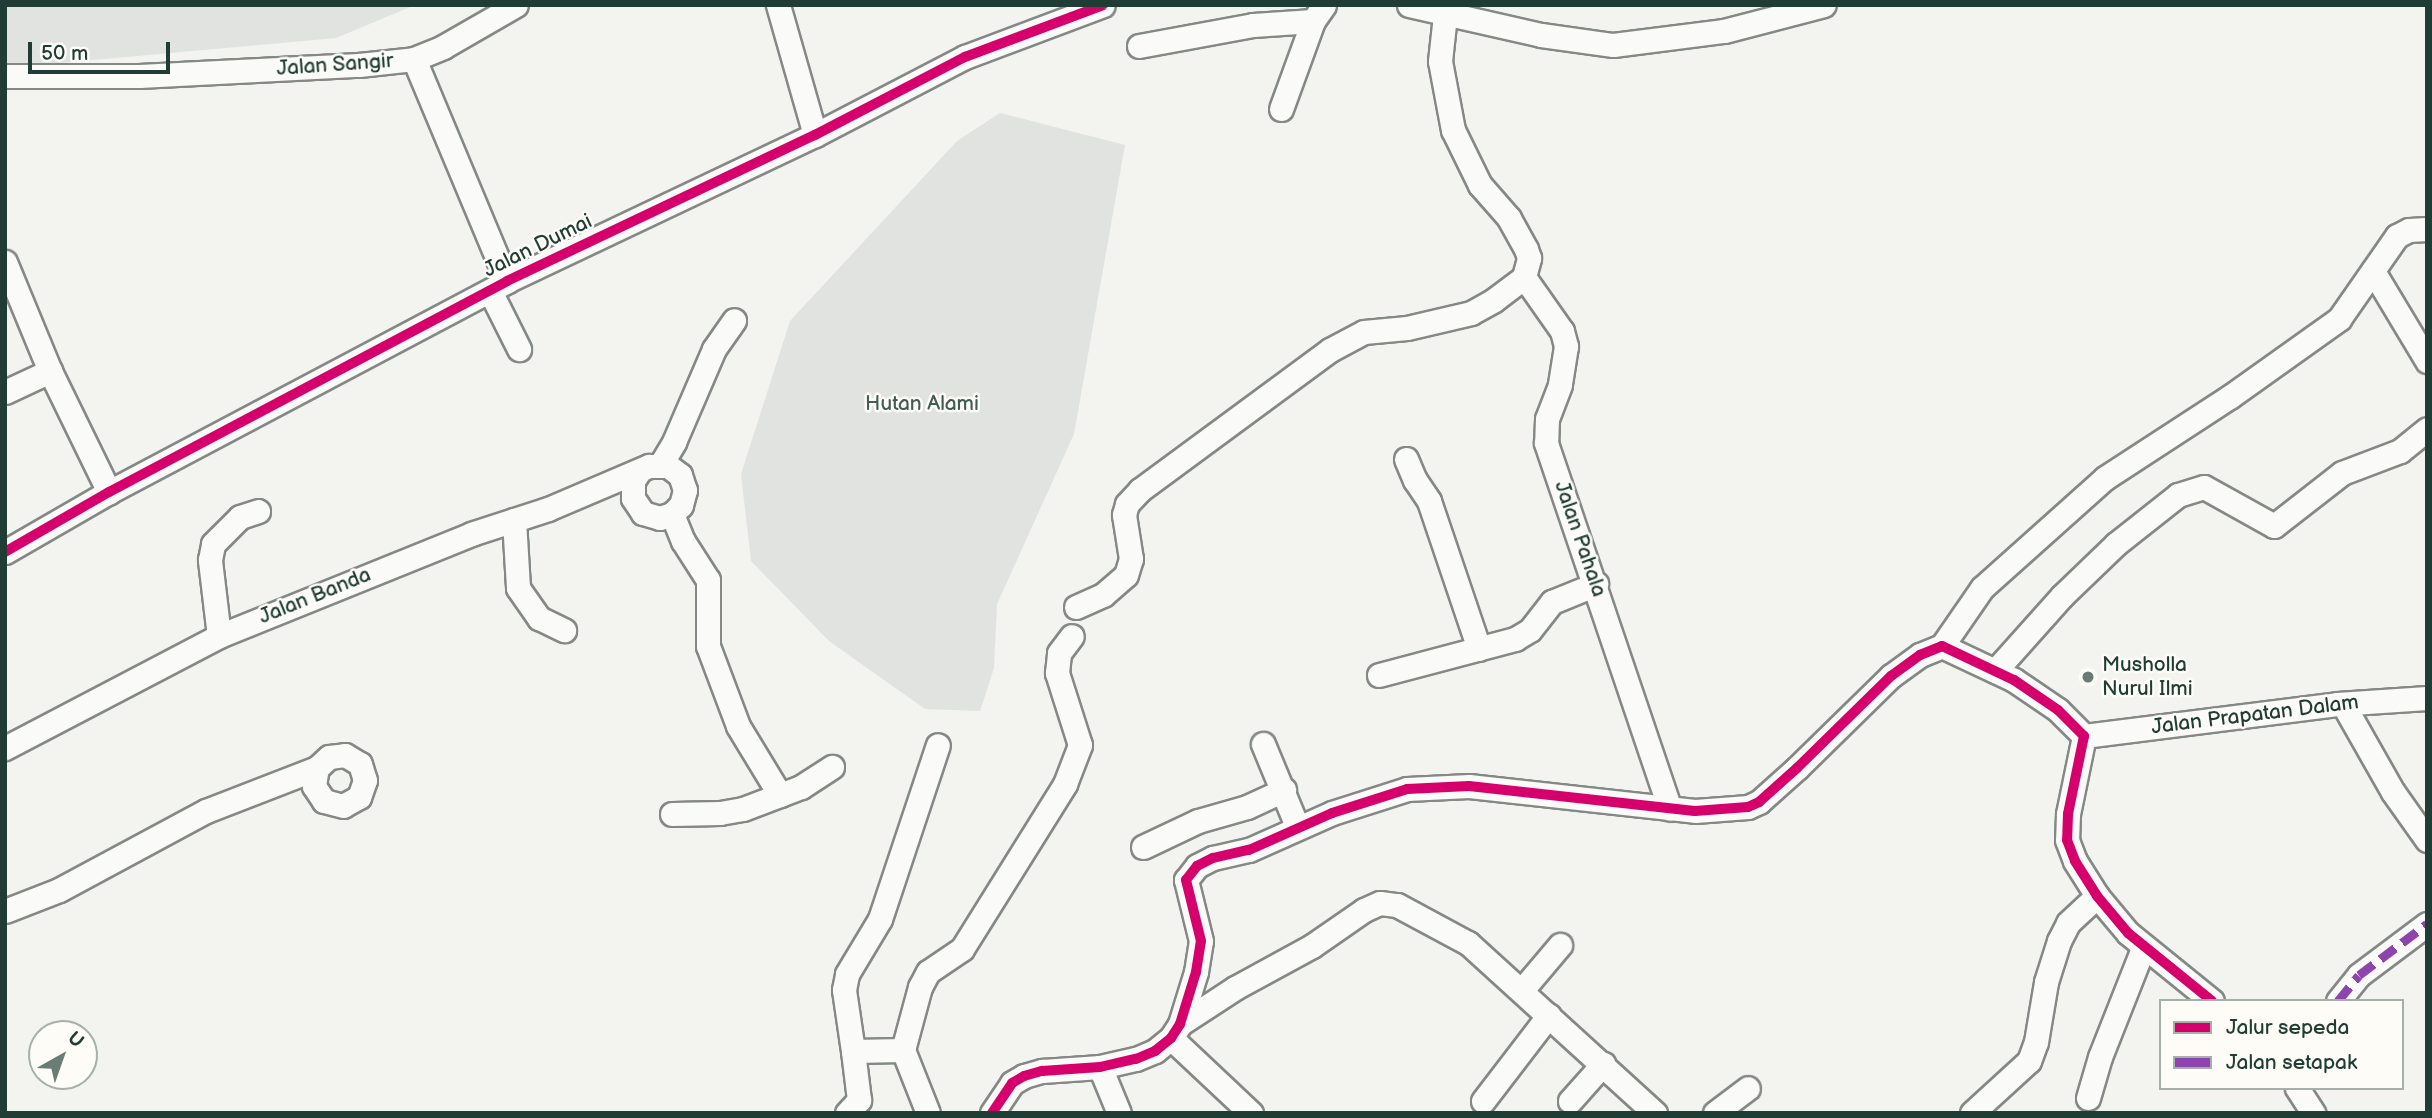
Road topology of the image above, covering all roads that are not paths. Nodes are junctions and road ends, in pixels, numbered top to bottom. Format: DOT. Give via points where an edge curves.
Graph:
graph roads {
  1 [pos="516,5"];
  2 [pos="778,5"];
  3 [pos="1103,5"];
  4 [pos="1409,5"];
  5 [pos="1824,5"];
  6 [pos="1318,13"];
  7 [pos="1445,15"];
  8 [pos="1139,46"];
  9 [pos="414,59"];
  10 [pos="5,76"];
  11 [pos="1281,109"];
  12 [pos="815,135"];
  13 [pos="2427,229"];
  14 [pos="6,265"];
  15 [pos="2372,271"];
  16 [pos="1524,277"];
  17 [pos="498,286"];
  18 [pos="734,320"];
  19 [pos="519,349"];
  20 [pos="2427,361"];
  21 [pos="50,371"];
  22 [pos="5,392"];
  23 [pos="2427,429"];
  24 [pos="1406,459"];
  25 [pos="661,464"];
  26 [pos="638,473"];
  27 [pos="109,492"];
  28 [pos="258,511"];
  29 [pos="672,514"];
  30 [pos="513,520"];
  31 [pos="5,552"];
  32 [pos="1596,584"];
  33 [pos="1076,607"];
  34 [pos="564,630"];
  35 [pos="1949,635"];
  36 [pos="219,636"];
  37 [pos="1072,636"];
  38 [pos="1479,649"];
  39 [pos="2002,664"];
  40 [pos="1379,675"];
  41 [pos="2427,698"];
  42 [pos="2343,704"];
  43 [pos="2084,736"];
  44 [pos="1263,744"];
  45 [pos="938,746"];
  46 [pos="5,748"];
  47 [pos="832,767"];
  48 [pos="317,768"];
  49 [pos="1284,790"];
  50 [pos="779,795"];
  51 [pos="1670,809"];
  52 [pos="672,814"];
  53 [pos="1297,826"];
  54 [pos="2427,840"];
  55 [pos="1143,846"];
  56 [pos="2097,896"];
  57 [pos="5,911"];
  58 [pos="2427,925"];
  59 [pos="1560,945"];
  60 [pos="2144,947"];
  61 [pos="1522,989"];
  62 [pos="2209,999"];
  63 [pos="2340,999"];
  64 [pos="1549,1015"];
  65 [pos="1176,1031"];
  66 [pos="903,1050"];
  67 [pos="853,1051"];
  68 [pos="1603,1064"];
  69 [pos="1100,1067"];
  70 [pos="1748,1088"];
  71 [pos="2298,1090"];
  72 [pos="2088,1098"];
  73 [pos="1483,1101"];
  74 [pos="1570,1101"];
  75 [pos="846,1113"];
  76 [pos="928,1113"];
  77 [pos="992,1113"];
  78 [pos="1119,1113"];
  79 [pos="1251,1113"];
  80 [pos="1655,1113"];
  81 [pos="1715,1113"];
  82 [pos="1972,1113"];
  83 [pos="2313,1113"];
  1 -- 9 [label="street, Jalan Sangir"];
  2 -- 12 [label="street"];
  3 -- 12 [label="street, Jalan Dumai" via="965,57"];
  4 -- 7 [label="street"];
  5 -- 7 [label="street" via="1724,31 1614,45"];
  6 -- 8 [label="street"];
  6 -- 11 [label="street"];
  7 -- 16 [label="street" via="1440,61 1453,130 1480,185 1509,218 1526,248 1529,258"];
  9 -- 10 [label="street, Jalan Sangir" via="139,76"];
  9 -- 17 [label="street, Jalan Sangir"];
  12 -- 17 [label="street, Jalan Dumai"];
  13 -- 15 [label="street" via="2401,233"];
  14 -- 21 [label="street"];
  15 -- 20 [label="street"];
  15 -- 35 [label="street" via="2339,319 2105,478 1982,588"];
  16 -- 32 [label="street, Jalan Pahala" via="1562,331 1566,346 1560,385 1544,432"];
  16 -- 33 [label="street" via="1471,313 1407,328 1364,332 1329,350 1127,504 1124,515 1131,559 1126,575 1103,595"];
  17 -- 19 [label="street, Jalan Sangir"];
  17 -- 27 [label="street, Jalan Dumai"];
  18 -- 25 [label="street" via="713,349"];
  21 -- 22 [label="street"];
  21 -- 27 [label="street"];
  23 -- 39 [label="street" via="2400,451 2342,473 2274,526 2204,486 2178,495 2116,544"];
  24 -- 38 [label="street" via="1429,501"];
  25 -- 26 [label="street"];
  25 -- 29 [label="street" via="675,470 684,483 684,498"];
  26 -- 29 [label="street" via="632,489 637,506 651,517"];
  26 -- 30 [label="street, Jalan Banda"];
  27 -- 31 [label="street, Jalan Dumai"];
  28 -- 36 [label="street" via="240,517 213,544 210,560"];
  29 -- 50 [label="street" via="708,580 708,646 738,726"];
  30 -- 34 [label="street" via="518,588 539,618"];
  30 -- 36 [label="street, Jalan Banda"];
  32 -- 38 [label="street" via="1552,602 1522,636"];
  32 -- 51 [label="street, Jalan Pahala"];
  35 -- 39 [label="street"];
  35 -- 51 [label="street" via="1891,676 1759,802 1732,808"];
  36 -- 46 [label="street, Jalan Banda"];
  37 -- 66 [label="street" via="1059,653 1057,673 1080,745 1065,784 962,949 928,972"];
  38 -- 40 [label="street"];
  39 -- 43 [label="street"];
  41 -- 42 [label="street, Jalan Prapatan Dalam"];
  42 -- 43 [label="street, Jalan Prapatan Dalam"];
  42 -- 54 [label="street" via="2393,792"];
  43 -- 56 [label="street" via="2070,794 2067,841"];
  44 -- 49 [label="street"];
  45 -- 67 [label="street" via="880,919 847,974 844,990"];
  47 -- 50 [label="street"];
  48 -- 57 [label="street" via="206,811 60,890"];
  49 -- 53 [label="street"];
  49 -- 55 [label="street"];
  50 -- 52 [label="street" via="720,813"];
  51 -- 53 [label="street" via="1469,786 1437,787 1407,789"];
  53 -- 65 [label="street" via="1249,850 1205,862 1186,880 1202,941"];
  56 -- 60 [label="street"];
  56 -- 82 [label="street" via="2068,923 2059,941 2029,1061"];
  58 -- 63 [label="street" via="2359,975"];
  59 -- 61 [label="street"];
  60 -- 62 [label="street"];
  60 -- 72 [label="street"];
  61 -- 64 [label="street"];
  61 -- 65 [label="street" via="1445,929 1397,905 1380,903 1235,988"];
  64 -- 68 [label="street"];
  64 -- 73 [label="street"];
  65 -- 69 [label="street" via="1155,1051"];
  65 -- 79 [label="street"];
  66 -- 67 [label="street"];
  66 -- 76 [label="street"];
  67 -- 75 [label="street" via="859,1100"];
  68 -- 74 [label="street"];
  68 -- 80 [label="street"];
  69 -- 77 [label="street" via="1024,1076 1012,1083"];
  69 -- 78 [label="street"];
  70 -- 81 [label="street"];
  71 -- 83 [label="street"];
}
